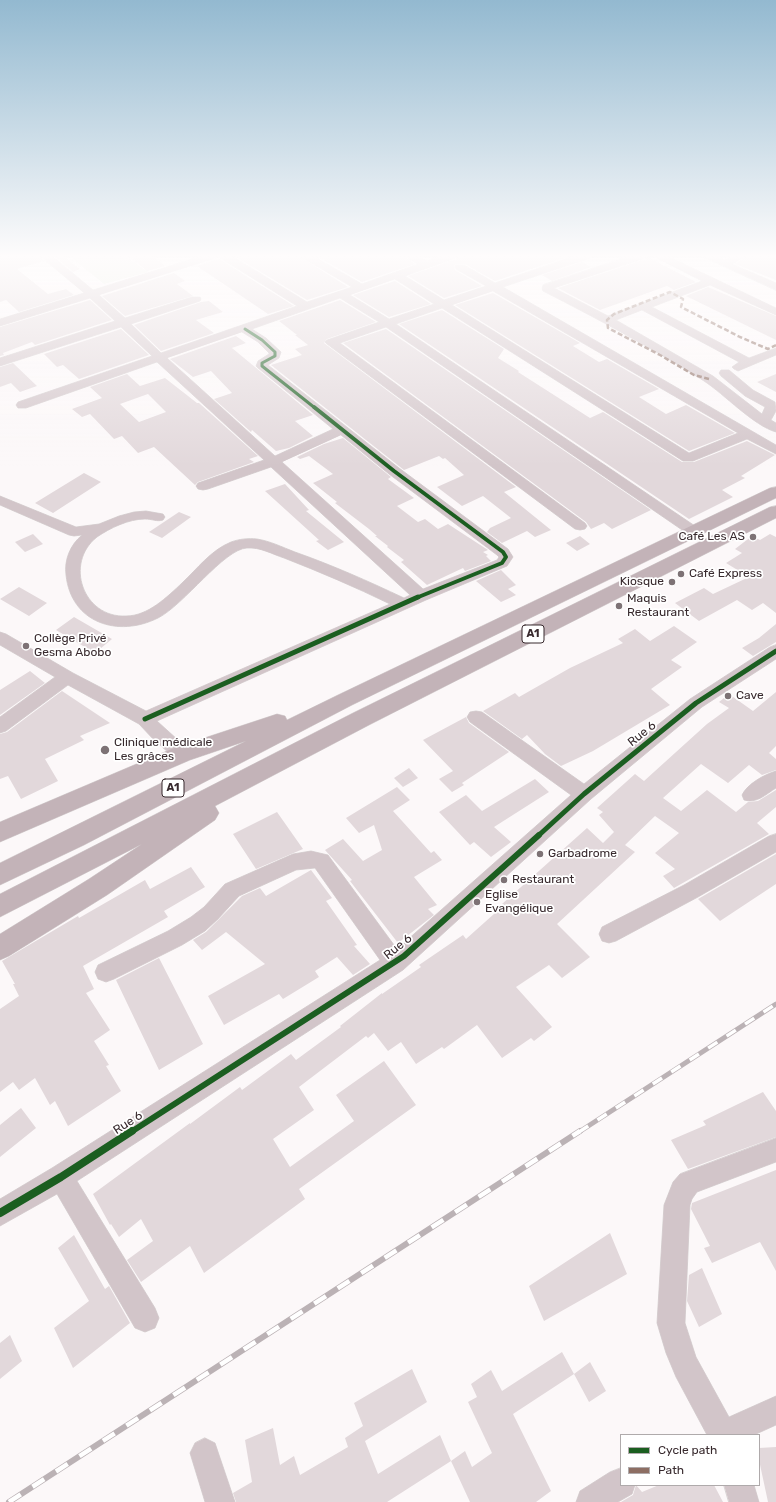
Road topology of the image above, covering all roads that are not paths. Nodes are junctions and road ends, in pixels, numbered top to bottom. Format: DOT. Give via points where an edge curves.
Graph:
graph roads {
  1 [pos="114,325"];
  2 [pos="127,325"];
  3 [pos="256,325"];
  4 [pos="382,325"];
  5 [pos="391,325"];
  6 [pos="478,325"];
  7 [pos="561,325"];
  8 [pos="616,325"];
  9 [pos="678,325"];
  10 [pos="245,329"];
  11 [pos="776,351"];
  12 [pos="160,358"];
  13 [pos="0,362"];
  14 [pos="749,362"];
  15 [pos="725,373"];
  16 [pos="709,379"];
  17 [pos="22,405"];
  18 [pos="764,421"];
  19 [pos="776,428"];
  20 [pos="342,430"];
  21 [pos="748,434"];
  22 [pos="776,450"];
  23 [pos="274,461"];
  24 [pos="203,486"];
  25 [pos="776,492"];
  26 [pos="0,500"];
  27 [pos="776,511"];
  28 [pos="158,517"];
  29 [pos="580,526"];
  30 [pos="693,531"];
  31 [pos="78,538"];
  32 [pos="421,596"];
  33 [pos="404,604"];
  34 [pos="0,638"];
  35 [pos="776,652"];
  36 [pos="67,677"];
  37 [pos="345,700"];
  38 [pos="476,717"];
  39 [pos="144,719"];
  40 [pos="0,726"];
  41 [pos="182,754"];
  42 [pos="291,756"];
  43 [pos="776,778"];
  44 [pos="584,794"];
  45 [pos="751,795"];
  46 [pos="0,832"];
  47 [pos="776,842"];
  48 [pos="0,875"];
  49 [pos="0,906"];
  50 [pos="609,934"];
  51 [pos="0,948"];
  52 [pos="395,963"];
  53 [pos="106,972"];
  54 [pos="776,1150"];
  55 [pos="61,1177"];
  56 [pos="0,1213"];
  57 [pos="145,1318"];
  58 [pos="776,1410"];
  59 [pos="722,1434"];
  60 [pos="725,1434"];
  61 [pos="205,1453"];
  62 [pos="620,1484"];
  63 [pos="739,1486"];
  64 [pos="220,1502"];
  65 [pos="591,1502"];
  66 [pos="744,1502"];
  1 -- 13 [label="street"];
  2 -- 12 [label="street"];
  3 -- 10 [label="street"];
  4 -- 29 [label="street" via="331,342"];
  5 -- 30 [label="street"];
  6 -- 21 [label="street" via="688,458"];
  7 -- 21 [label="street"];
  8 -- 16 [label="street"];
  9 -- 14 [label="street"];
  10 -- 12 [label="street"];
  10 -- 20 [label="street" via="275,352 275,356 262,366"];
  11 -- 14 [label="street"];
  12 -- 17 [label="street"];
  12 -- 23 [label="street"];
  14 -- 15 [label="street"];
  15 -- 16 [label="street"];
  15 -- 18 [label="street" via="771,405"];
  16 -- 18 [label="street"];
  18 -- 19 [label="street"];
  20 -- 23 [label="street"];
  20 -- 32 [label="street" via="503,552 506,558 502,563"];
  21 -- 22 [label="street"];
  23 -- 24 [label="street"];
  23 -- 32 [label="street"];
  25 -- 30 [label="main road, A1"];
  26 -- 31 [label="street"];
  27 -- 42 [label="main road, A1"];
  28 -- 31 [label="street" via="144,515 128,518"];
  30 -- 37 [label="main road, A1"];
  31 -- 33 [label="street" via="72,571 76,591 85,606 98,615 112,620 128,622 143,619 159,610 219,555 233,546 246,543 262,544 314,564"];
  32 -- 33 [label="street"];
  33 -- 39 [label="street"];
  34 -- 36 [label="street"];
  35 -- 44 [label="street, Rue 6" via="696,703"];
  36 -- 39 [label="street"];
  36 -- 40 [label="street"];
  37 -- 41 [label="main road"];
  37 -- 48 [label="main road, A1"];
  38 -- 44 [label="street"];
  39 -- 41 [label="street"];
  41 -- 46 [label="main road"];
  42 -- 49 [label="main road, A1"];
  42 -- 51 [label="main road" via="98,887"];
  43 -- 45 [label="street"];
  44 -- 52 [label="street, Rue 6"];
  47 -- 50 [label="street"];
  52 -- 53 [label="street" via="321,861 311,859 293,862 232,890 212,913 198,924"];
  52 -- 55 [label="street, Rue 6"];
  54 -- 59 [label="street" via="689,1183 677,1205 671,1323 687,1370"];
  55 -- 56 [label="street, Rue 6"];
  55 -- 57 [label="street"];
  58 -- 60 [label="street"];
  61 -- 64 [label="street"];
  62 -- 65 [label="street"];
  63 -- 66 [label="street"];
}
